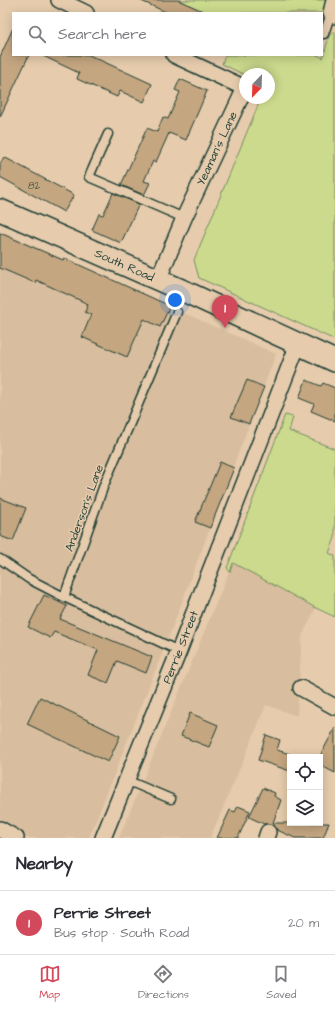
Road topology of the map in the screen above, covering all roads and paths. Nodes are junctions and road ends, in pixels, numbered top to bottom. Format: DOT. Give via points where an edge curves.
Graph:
graph roads {
  1 [pos="59,0"];
  2 [pos="333,10"];
  3 [pos="84,12"];
  4 [pos="324,34"];
  5 [pos="176,56"];
  6 [pos="108,134"];
  7 [pos="0,210"];
  8 [pos="184,218"];
  9 [pos="158,280"];
  10 [pos="177,312"];
  11 [pos="298,344"];
  12 [pos="335,361"];
  13 [pos="0,559"];
  14 [pos="64,596"];
  15 [pos="179,651"];
  16 [pos="301,688"];
  17 [pos="335,707"];
  18 [pos="126,780"];
  19 [pos="171,799"];
  20 [pos="0,829"];
  21 [pos="16,838"];
  22 [pos="103,838"];
  1 -- 3 [label="street"];
  2 -- 4 [label="lane"];
  5 -- 8 [label="street, Yeaman's Lane" via="244,88"];
  6 -- 8 [label="lane" via="89,177"];
  7 -- 9 [label="street, South Road"];
  8 -- 9 [label="street, Yeaman's Lane"];
  9 -- 11 [label="street, South Road"];
  10 -- 14 [label="lane, Anderson's Lane" via="104,485"];
  11 -- 12 [label="street, South Road"];
  11 -- 15 [label="street, Perrie Street"];
  13 -- 14 [label="lane" via="29,579"];
  14 -- 15 [label="lane"];
  15 -- 18 [label="street, Perrie Street"];
  16 -- 17 [label="street"];
  18 -- 19 [label="lane"];
  18 -- 22 [label="street, Perrie Street"];
  20 -- 21 [label="street"];
}
